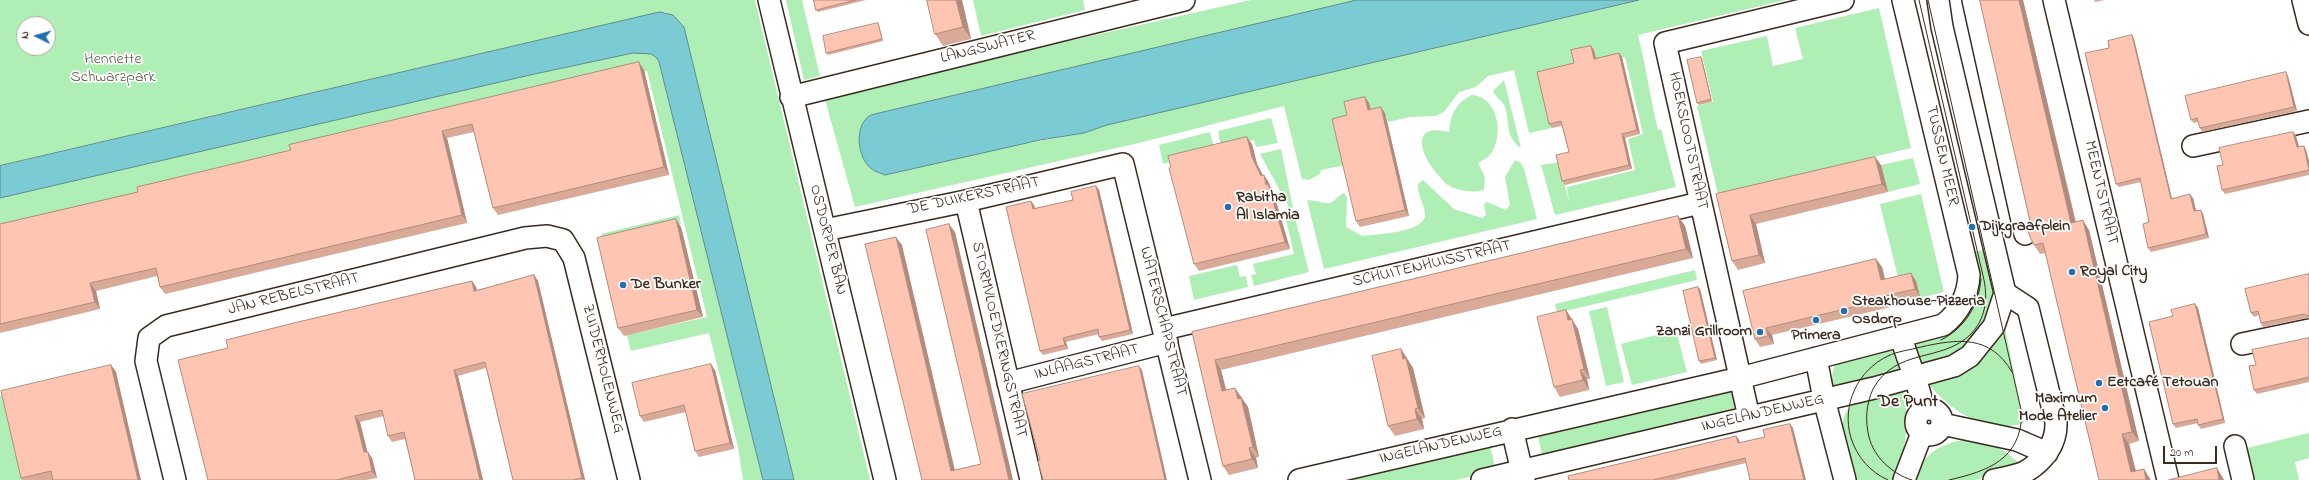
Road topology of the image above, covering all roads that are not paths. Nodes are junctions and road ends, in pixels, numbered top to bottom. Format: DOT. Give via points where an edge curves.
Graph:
graph roads {
  1 [pos="769,0"];
  2 [pos="1184,0"];
  3 [pos="1843,0"];
  4 [pos="1903,0"];
  5 [pos="1938,0"];
  6 [pos="1972,0"];
  7 [pos="2054,0"];
  8 [pos="2303,0"];
  9 [pos="2309,24"];
  10 [pos="791,97"];
  11 [pos="2309,121"];
  12 [pos="2192,146"];
  13 [pos="1123,164"];
  14 [pos="966,201"];
  15 [pos="1700,203"];
  16 [pos="825,230"];
  17 [pos="2025,234"];
  18 [pos="574,258"];
  19 [pos="2004,293"];
  20 [pos="2309,330"];
  21 [pos="1165,335"];
  22 [pos="1901,336"];
  23 [pos="2242,344"];
  24 [pos="1816,358"];
  25 [pos="1914,377"];
  26 [pos="1732,379"];
  27 [pos="1008,383"];
  28 [pos="1824,400"];
  29 [pos="1923,409"];
  30 [pos="1749,417"];
  31 [pos="1942,424"];
  32 [pos="1512,429"];
  33 [pos="1922,434"];
  34 [pos="2235,446"];
  35 [pos="2047,453"];
  36 [pos="1523,475"];
  37 [pos="175,480"];
  38 [pos="629,480"];
  39 [pos="885,480"];
  40 [pos="1031,480"];
  41 [pos="1200,480"];
  42 [pos="1299,480"];
  43 [pos="1482,480"];
  44 [pos="1845,480"];
  45 [pos="1904,480"];
  46 [pos="1994,480"];
  47 [pos="2168,480"];
  48 [pos="2243,480"];
  1 -- 10 [label="street, OSDORPER BAN"];
  2 -- 10 [label="street, LANGSWATER"];
  3 -- 15 [label="street, HOEKSLOOTSTRAAT" via="1665,43"];
  4 -- 22 [label="street, TUSSEN MEER" via="1969,275 1968,288 1957,311 1943,325"];
  5 -- 19 [label="street, TUSSEN MEER" via="1942,27"];
  6 -- 17 [label="street"];
  7 -- 47 [label="street, MEENTSTRAAT"];
  8 -- 9 [label="street"];
  10 -- 16 [label="street, OSDORPER BAN"];
  11 -- 12 [label="street"];
  13 -- 14 [label="street, DE DUIKERSTRAAT"];
  13 -- 21 [label="street, WATERSCHAPSTRAAT"];
  14 -- 16 [label="street, DE DUIKERSTRAAT"];
  14 -- 27 [label="street, STORMVLOEDKERINGSTRAAT"];
  15 -- 21 [label="street, SCHUITENHUISSTRAAT"];
  15 -- 26 [label="street, HOEKSLOOTSTRAAT"];
  16 -- 39 [label="street, OSDORPER BAN"];
  18 -- 37 [label="street, JAN REBELSTRAAT" via="563,240 547,236 525,238 166,326 149,338 146,361"];
  18 -- 38 [label="street, ZUIDERMOLENWEG"];
  19 -- 25 [label="street, INGELANDENWEG" via="1994,326 1970,356 1954,366"];
  19 -- 35 [label="street" via="2028,308 2056,422 2056,434"];
  20 -- 23 [label="street"];
  21 -- 27 [label="street, INLAAGSTRAAT"];
  21 -- 41 [label="street, WATERSCHAPSTRAAT"];
  22 -- 24 [label="street"];
  22 -- 25 [label="street"];
  24 -- 26 [label="street"];
  24 -- 28 [label="street"];
  25 -- 28 [label="street, INGELANDENWEG"];
  25 -- 29 [label="street" via="1921,392"];
  26 -- 30 [label="street, HOEKSLOOTSTRAAT"];
  26 -- 32 [label="street, INGELANDENWEG"];
  27 -- 40 [label="street, STORMVLOEDKERINGSTRAAT"];
  28 -- 30 [label="street, INGELANDENWEG"];
  28 -- 44 [label="street"];
  29 -- 31 [label="street" via="1935,410 1941,417"];
  29 -- 33 [label="street" via="1917,415 1915,423"];
  30 -- 36 [label="street, INGELANDENWEG"];
  31 -- 33 [label="street" via="1936,433"];
  31 -- 35 [label="street" via="2017,440"];
  32 -- 36 [label="street"];
  32 -- 42 [label="street, INGELANDENWEG"];
  33 -- 45 [label="street"];
  34 -- 48 [label="street"];
  35 -- 46 [label="street" via="2025,472"];
  36 -- 43 [label="street, INGELANDENWEG"];
}
